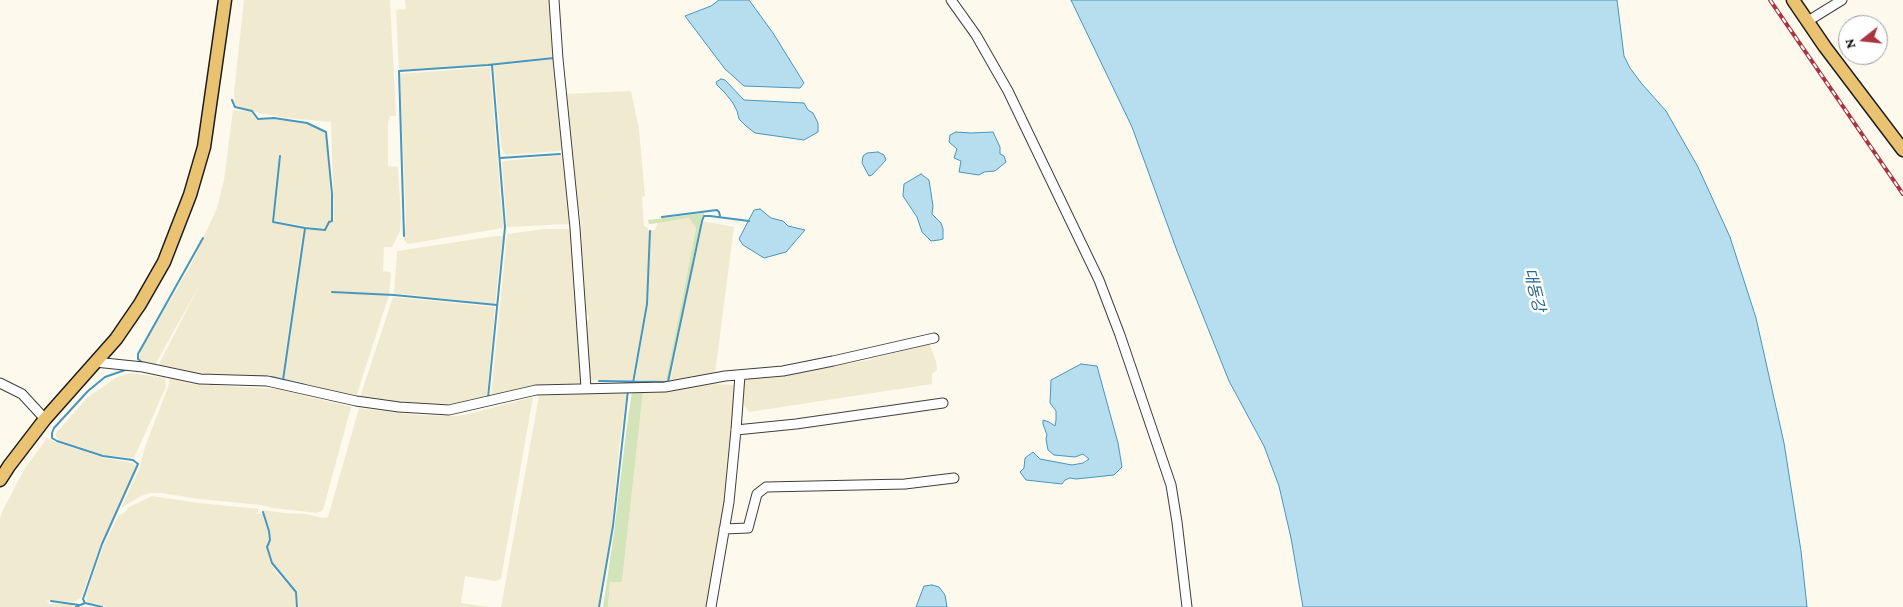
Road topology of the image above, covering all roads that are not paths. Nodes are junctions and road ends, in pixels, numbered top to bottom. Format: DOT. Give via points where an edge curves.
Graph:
graph roads {
  1 [pos="225,0"];
  2 [pos="554,0"];
  3 [pos="951,0"];
  4 [pos="1794,0"];
  5 [pos="1842,0"];
  6 [pos="1808,22"];
  7 [pos="1903,150"];
  8 [pos="934,338"];
  9 [pos="95,362"];
  10 [pos="740,375"];
  11 [pos="0,383"];
  12 [pos="586,388"];
  13 [pos="943,403"];
  14 [pos="45,418"];
  15 [pos="736,430"];
  16 [pos="954,478"];
  17 [pos="0,480"];
  18 [pos="724,529"];
  19 [pos="711,607"];
  20 [pos="1187,607"];
  1 -- 9 [label="main road" via="204,147 190,195 159,271 116,339"];
  2 -- 12 [label="street"];
  3 -- 20 [label="street" via="976,35 1008,91 1099,280 1170,485 1178,522"];
  4 -- 6 [label="main road"];
  5 -- 6 [label="street"];
  6 -- 7 [label="main road"];
  8 -- 10 [label="street" via="834,361"];
  9 -- 12 [label="street" via="143,367 200,379 267,381 356,401 434,410 460,408 536,390"];
  9 -- 14 [label="main road"];
  10 -- 12 [label="street" via="665,386"];
  10 -- 15 [label="street"];
  11 -- 14 [label="street" via="22,394"];
  13 -- 15 [label="street"];
  14 -- 17 [label="main road"];
  15 -- 18 [label="street"];
  16 -- 18 [label="street" via="905,484 766,487 757,494 748,528"];
  18 -- 19 [label="street"];
}
